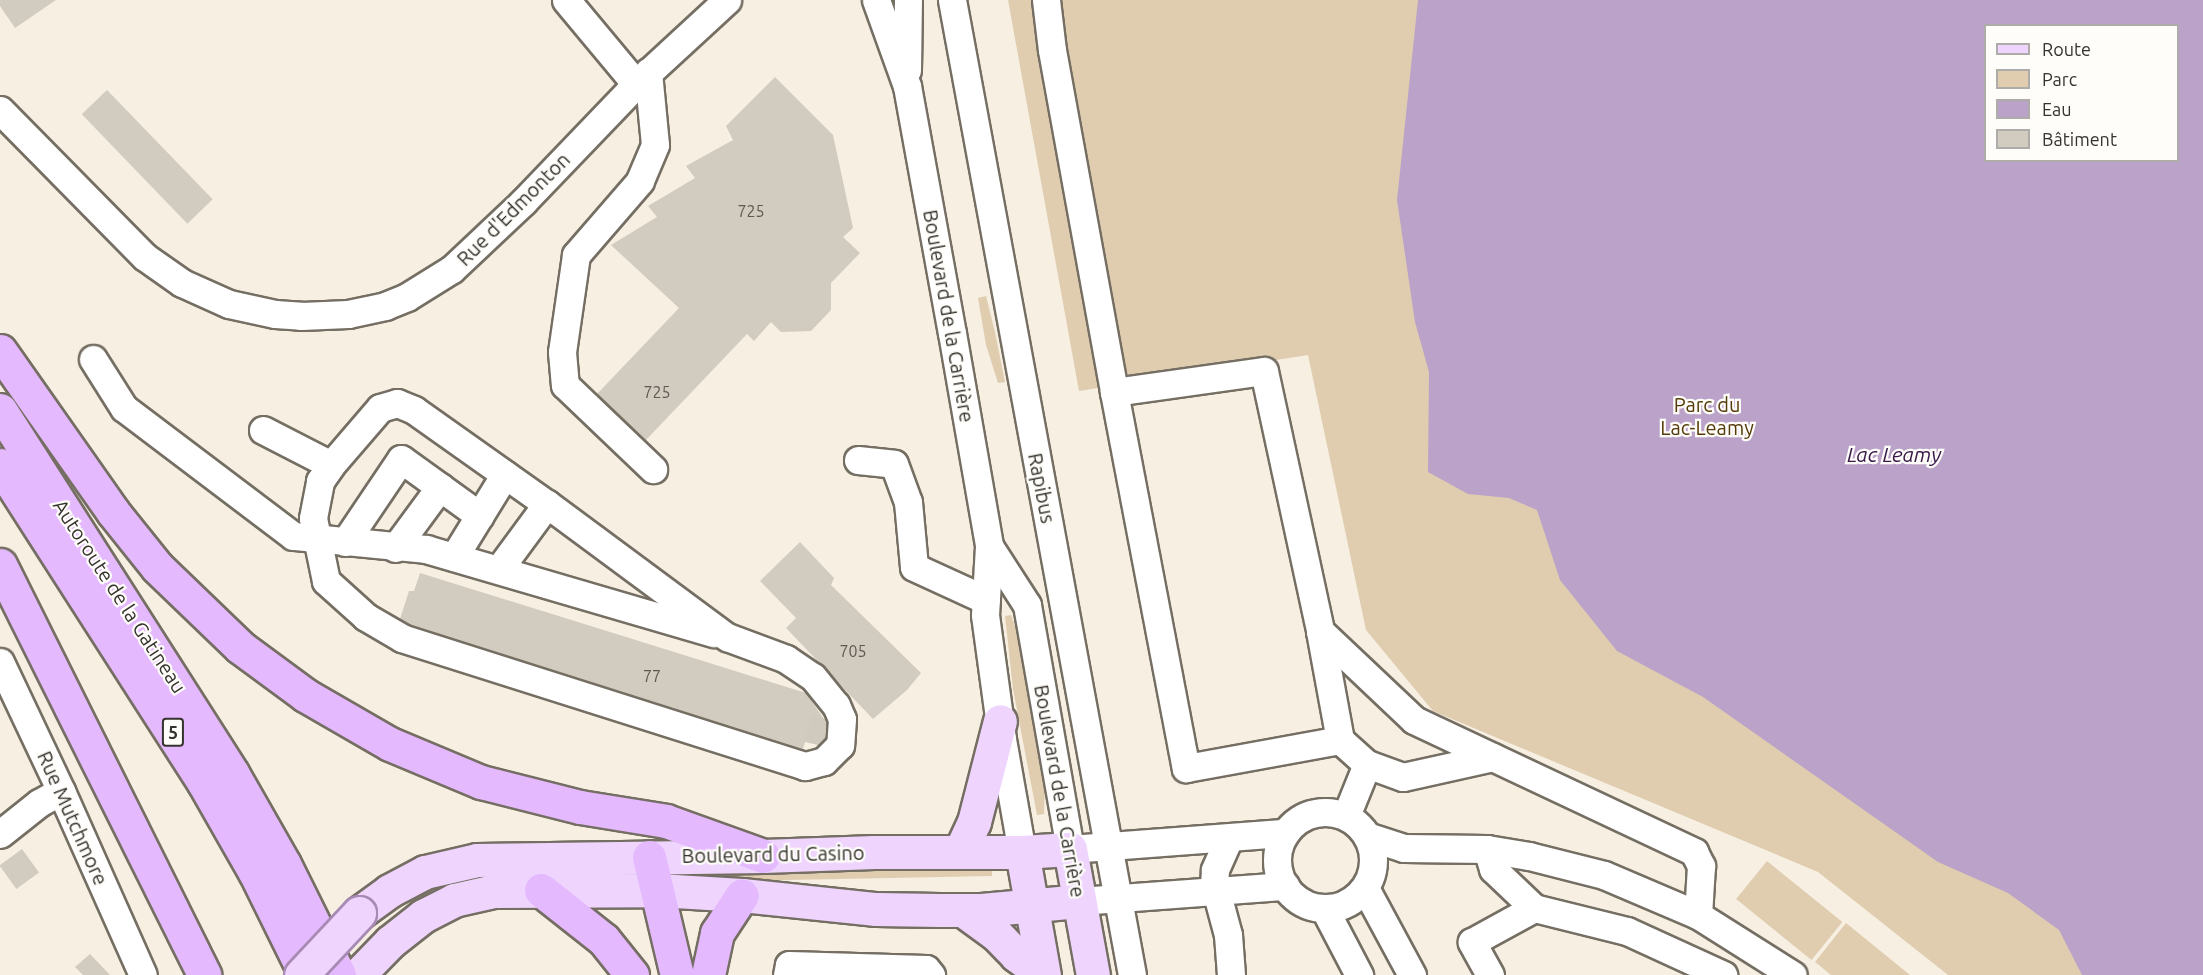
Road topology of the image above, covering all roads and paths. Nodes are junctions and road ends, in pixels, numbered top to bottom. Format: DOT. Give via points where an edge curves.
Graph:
graph roads {
  1 [pos="727,0"];
  2 [pos="876,0"];
  3 [pos="908,0"];
  4 [pos="952,0"];
  5 [pos="580,6"];
  6 [pos="1049,6"];
  7 [pos="642,78"];
  8 [pos="907,86"];
  9 [pos="0,110"];
  10 [pos="0,351"];
  11 [pos="93,359"];
  12 [pos="1114,392"];
  13 [pos="0,410"];
  14 [pos="263,430"];
  15 [pos="858,460"];
  16 [pos="0,465"];
  17 [pos="331,465"];
  18 [pos="653,469"];
  19 [pos="505,474"];
  20 [pos="440,487"];
  21 [pos="547,504"];
  22 [pos="480,516"];
  23 [pos="316,538"];
  24 [pos="345,542"];
  25 [pos="989,546"];
  26 [pos="395,548"];
  27 [pos="454,557"];
  28 [pos="0,565"];
  29 [pos="499,569"];
  30 [pos="986,600"];
  31 [pos="1320,631"];
  32 [pos="727,637"];
  33 [pos="0,662"];
  34 [pos="1000,721"];
  35 [pos="1340,740"];
  36 [pos="1493,757"];
  37 [pos="1367,764"];
  38 [pos="62,791"];
  39 [pos="1346,816"];
  40 [pos="1285,833"];
  41 [pos="0,834"];
  42 [pos="1367,836"];
  43 [pos="1229,838"];
  44 [pos="1108,847"];
  45 [pos="1404,848"];
  46 [pos="1070,849"];
  47 [pos="1487,849"];
  48 [pos="960,852"];
  49 [pos="1022,852"];
  50 [pos="763,856"];
  51 [pos="649,857"];
  52 [pos="1369,879"];
  53 [pos="1285,886"];
  54 [pos="541,890"];
  55 [pos="658,890"];
  56 [pos="1215,891"];
  57 [pos="742,895"];
  58 [pos="1117,897"];
  59 [pos="1080,901"];
  60 [pos="1032,906"];
  61 [pos="1324,908"];
  62 [pos="1534,908"];
  63 [pos="964,911"];
  64 [pos="1698,915"];
  65 [pos="319,931"];
  66 [pos="369,963"];
  67 [pos="144,975"];
  68 [pos="204,975"];
  69 [pos="301,975"];
  70 [pos="306,975"];
  71 [pos="339,975"];
  72 [pos="348,975"];
  73 [pos="632,975"];
  74 [pos="677,975"];
  75 [pos="708,975"];
  76 [pos="787,975"];
  77 [pos="931,975"];
  78 [pos="1044,975"];
  79 [pos="1093,975"];
  80 [pos="1132,975"];
  81 [pos="1231,975"];
  82 [pos="1359,975"];
  83 [pos="1412,975"];
  84 [pos="1490,975"];
  85 [pos="1723,975"];
  86 [pos="1793,975"];
  1 -- 7 [label="street, Rue d'Edmonton"];
  2 -- 8 [label="street, Boulevard de la Carrière"];
  3 -- 8 [label="street, Boulevard de la Carrière"];
  4 -- 44 [label="street, Rapibus"];
  5 -- 7 [label="street"];
  6 -- 12 [label="street"];
  7 -- 9 [label="street, Rue d'Edmonton" via="516,209 452,269 385,306 326,316 251,309 220,301 182,283 145,257"];
  7 -- 18 [label="street" via="655,145 640,181 576,255 562,352 565,385"];
  8 -- 25 [label="street, Boulevard de la Carrière"];
  10 -- 50 [label="highway" via="113,512 171,583 240,647 324,708 398,748 481,782 580,807 666,821"];
  11 -- 23 [label="street" via="124,408 293,536"];
  12 -- 31 [label="street" via="1264,371"];
  12 -- 35 [label="street" via="1186,768"];
  13 -- 65 [label="highway, Autoroute de la Gatineau / 5" via="220,752"];
  14 -- 17 [label="street"];
  15 -- 30 [label="street" via="894,464 908,502 914,567"];
  16 -- 70 [label="highway, Autoroute de la Gatineau / 5" via="198,774 255,872"];
  17 -- 19 [label="street" via="380,408 397,403 414,410"];
  17 -- 23 [label="street" via="320,481 314,518"];
  19 -- 21 [label="street"];
  19 -- 22 [label="street"];
  20 -- 22 [label="street"];
  20 -- 24 [label="street" via="401,459"];
  20 -- 26 [label="street"];
  21 -- 29 [label="street"];
  21 -- 32 [label="street"];
  22 -- 27 [label="street"];
  23 -- 24 [label="street"];
  23 -- 32 [label="street" via="326,581 366,617 402,638 805,766 820,753 840,745 842,719 830,712 813,677 786,659"];
  24 -- 26 [label="street"];
  25 -- 30 [label="street, Boulevard de la Carrière"];
  25 -- 46 [label="street, Boulevard de la Carrière" via="1027,604"];
  26 -- 27 [label="street" via="426,549"];
  27 -- 29 [label="street"];
  28 -- 68 [label="highway"];
  29 -- 32 [label="street"];
  30 -- 34 [label="street, Boulevard de la Carrière"];
  31 -- 35 [label="street"];
  31 -- 36 [label="street" via="1414,720"];
  33 -- 38 [label="street, Rue Mutchmore"];
  34 -- 48 [label="main road" via="974,822"];
  34 -- 49 [label="street, Boulevard de la Carrière"];
  35 -- 37 [label="street"];
  36 -- 37 [label="street" via="1403,777"];
  36 -- 64 [label="street" via="1694,852 1701,866"];
  37 -- 39 [label="street"];
  38 -- 41 [label="street" via="39,803"];
  38 -- 67 [label="street, Rue Mutchmore"];
  39 -- 40 [label="street" via="1319,812 1305,816"];
  39 -- 42 [label="street"];
  40 -- 43 [label="street, Boulevard du Casino"];
  40 -- 53 [label="street" via="1277,860"];
  42 -- 45 [label="street"];
  42 -- 52 [label="street" via="1374,858"];
  43 -- 44 [label="street, Boulevard du Casino"];
  43 -- 56 [label="street" via="1215,870"];
  44 -- 46 [label="street, Boulevard du Casino"];
  44 -- 58 [label="street, Rapibus"];
  45 -- 47 [label="street"];
  45 -- 52 [label="street"];
  46 -- 49 [label="main road, Boulevard du Casino"];
  46 -- 59 [label="main road, Boulevard de la Carrière"];
  47 -- 62 [label="street" via="1493,869"];
  47 -- 64 [label="street" via="1566,863"];
  48 -- 49 [label="main road, Boulevard du Casino"];
  48 -- 50 [label="main road, Boulevard du Casino"];
  49 -- 60 [label="main road, Boulevard de la Carrière"];
  50 -- 51 [label="main road, Boulevard du Casino"];
  51 -- 55 [label="highway"];
  51 -- 69 [label="main road, Boulevard du Casino, bridge" via="537,857 464,861 438,868 407,881 359,913"];
  52 -- 61 [label="street" via="1347,903"];
  52 -- 83 [label="street"];
  53 -- 56 [label="street, Boulevard du Casino"];
  53 -- 61 [label="street" via="1296,898"];
  54 -- 55 [label="main road, Boulevard du Casino"];
  54 -- 66 [label="main road, Boulevard du Casino" via="494,891 454,900 415,921"];
  54 -- 73 [label="highway" via="604,940"];
  55 -- 57 [label="main road, Boulevard du Casino"];
  55 -- 74 [label="highway"];
  56 -- 58 [label="street, Boulevard du Casino"];
  56 -- 81 [label="street" via="1228,935"];
  57 -- 63 [label="main road, Boulevard du Casino" via="876,909"];
  57 -- 75 [label="highway" via="717,933"];
  58 -- 59 [label="street, Boulevard du Casino"];
  58 -- 80 [label="street, Rapibus"];
  59 -- 60 [label="main road, Boulevard du Casino"];
  59 -- 79 [label="main road, Boulevard de la Carrière"];
  60 -- 63 [label="main road, Boulevard du Casino"];
  60 -- 78 [label="main road, Boulevard de la Carrière"];
  61 -- 82 [label="street"];
  62 -- 84 [label="street" via="1472,942"];
  62 -- 85 [label="street" via="1627,931"];
  63 -- 78 [label="main road"];
  64 -- 86 [label="street"];
  65 -- 71 [label="highway, Autoroute de la Gatineau / 5"];
  65 -- 72 [label="highway"];
  76 -- 77 [label="street" via="789,965 926,969"];
}
